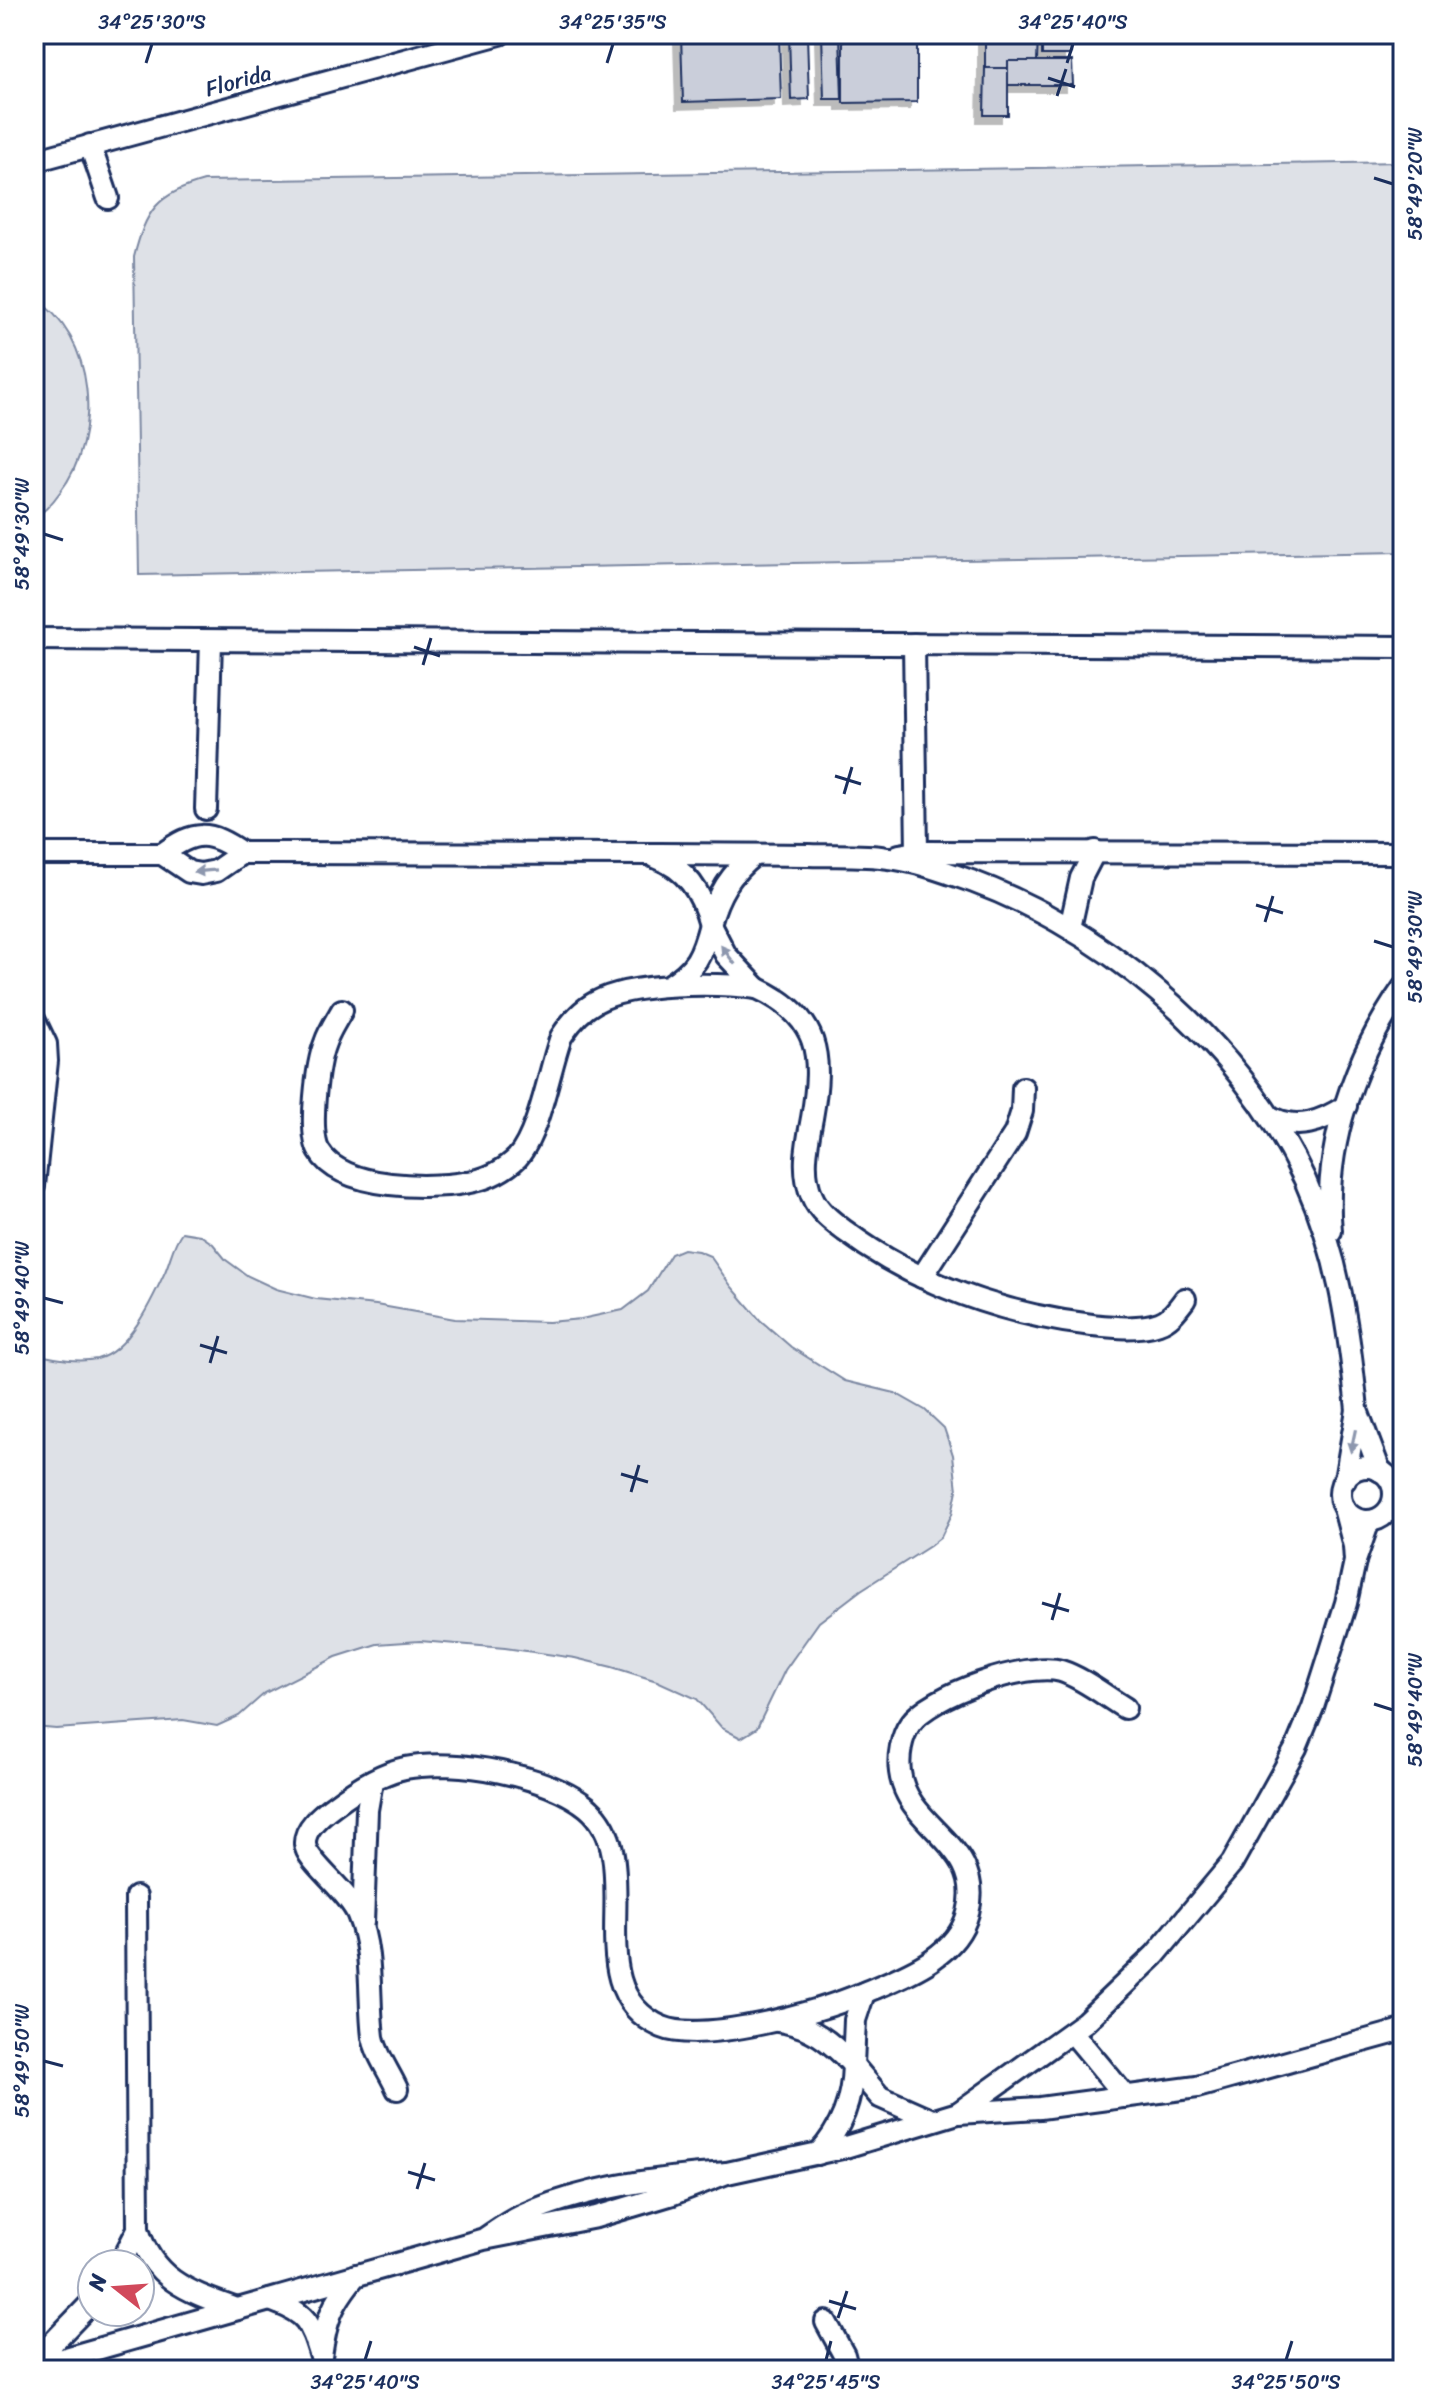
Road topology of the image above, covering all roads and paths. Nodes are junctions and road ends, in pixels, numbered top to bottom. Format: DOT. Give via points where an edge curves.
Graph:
graph roads {
  1 [pos="500,34"];
  2 [pos="90,145"];
  3 [pos="34,161"];
  4 [pos="108,198"];
  5 [pos="34,639"];
  6 [pos="211,641"];
  7 [pos="914,644"];
  8 [pos="1403,647"];
  9 [pos="206,809"];
  10 [pos="186,837"];
  11 [pos="225,841"];
  12 [pos="1095,851"];
  13 [pos="242,853"];
  14 [pos="1403,853"];
  15 [pos="34,854"];
  16 [pos="162,854"];
  17 [pos="648,854"];
  18 [pos="754,855"];
  19 [pos="920,858"];
  20 [pos="710,924"];
  21 [pos="1070,928"];
  22 [pos="668,986"];
  23 [pos="757,988"];
  24 [pos="1403,988"];
  25 [pos="342,1010"];
  26 [pos="34,1019"];
  27 [pos="1023,1088"];
  28 [pos="1346,1106"];
  29 [pos="1270,1117"];
  30 [pos="34,1186"];
  31 [pos="1334,1263"];
  32 [pos="922,1277"];
  33 [pos="1185,1299"];
  34 [pos="1357,1410"];
  35 [pos="1390,1476"];
  36 [pos="1345,1480"];
  37 [pos="1344,1508"];
  38 [pos="1386,1515"];
  39 [pos="1355,1561"];
  40 [pos="1125,1708"];
  41 [pos="372,1781"];
  42 [pos="136,1897"];
  43 [pos="363,1927"];
  44 [pos="864,1993"];
  45 [pos="770,2020"];
  46 [pos="1402,2029"];
  47 [pos="1072,2032"];
  48 [pos="853,2065"];
  49 [pos="397,2089"];
  50 [pos="1126,2097"];
  51 [pos="958,2113"];
  52 [pos="932,2120"];
  53 [pos="818,2154"];
  54 [pos="138,2229"];
  55 [pos="128,2248"];
  56 [pos="356,2275"];
  57 [pos="270,2300"];
  58 [pos="237,2309"];
  59 [pos="76,2319"];
  60 [pos="826,2322"];
  61 [pos="323,2364"];
  62 [pos="34,2365"];
  63 [pos="848,2370"];
  1 -- 2 [label="street, Florida"];
  2 -- 3 [label="street, Florida"];
  2 -- 4 [label="street"];
  5 -- 6 [label="street"];
  6 -- 7 [label="street"];
  6 -- 9 [label="street"];
  7 -- 8 [label="street"];
  7 -- 19 [label="street"];
  9 -- 10 [label="street"];
  9 -- 11 [label="street"];
  10 -- 11 [label="street" via="205,834"];
  10 -- 16 [label="street"];
  11 -- 13 [label="street"];
  12 -- 14 [label="street"];
  12 -- 19 [label="street"];
  12 -- 21 [label="street" via="1081,878"];
  13 -- 16 [label="street, one-way" via="216,871 201,874"];
  13 -- 17 [label="street"];
  15 -- 16 [label="street"];
  17 -- 18 [label="street"];
  17 -- 20 [label="street" via="684,873 703,900"];
  18 -- 19 [label="street"];
  18 -- 20 [label="street" via="731,874"];
  19 -- 21 [label="street"];
  20 -- 22 [label="street" via="697,961"];
  23 -- 20 [label="street, one-way" via="726,955"];
  21 -- 29 [label="street" via="1195,1026"];
  22 -- 23 [label="street"];
  22 -- 25 [label="street" via="604,997 581,1012 561,1037 529,1139 519,1155 494,1174 459,1184 373,1180 330,1165 321,1155 313,1113 324,1045"];
  23 -- 32 [label="street" via="789,1005 814,1043 816,1084 806,1164 812,1198 859,1241"];
  24 -- 28 [label="street" via="1363,1058"];
  26 -- 30 [label="street" via="46,1044 47,1061"];
  27 -- 32 [label="street" via="1015,1133"];
  28 -- 29 [label="street" via="1307,1124"];
  28 -- 31 [label="street" via="1331,1180"];
  29 -- 31 [label="street" via="1306,1183"];
  31 -- 34 [label="street" via="1349,1326"];
  32 -- 33 [label="street" via="1017,1310 1115,1327 1158,1324"];
  34 -- 35 [label="street"];
  34 -- 36 [label="street, one-way"];
  35 -- 36 [label="street" via="1365,1468"];
  35 -- 38 [label="street" via="1394,1499"];
  36 -- 37 [label="street"];
  37 -- 38 [label="street" via="1355,1518"];
  37 -- 39 [label="street"];
  38 -- 39 [label="street"];
  39 -- 47 [label="street" via="1313,1707 1232,1863 1155,1955"];
  40 -- 44 [label="street" via="1060,1671 1045,1670 979,1685 916,1718 900,1753 903,1785 911,1802 966,1867 969,1909 947,1948"];
  41 -- 43 [label="street"];
  41 -- 43 [label="street" via="327,1810 305,1843 312,1861 349,1897"];
  41 -- 45 [label="street" via="403,1768 475,1769 552,1787 580,1802 599,1819 611,1843 618,1972 633,2006 659,2026 679,2033 720,2032"];
  42 -- 54 [label="street"];
  43 -- 49 [label="street" via="374,2041"];
  44 -- 45 [label="street"];
  44 -- 48 [label="street" via="855,2020"];
  45 -- 48 [label="street" via="813,2031"];
  46 -- 50 [label="street" via="1197,2087"];
  47 -- 50 [label="street"];
  47 -- 51 [label="street"];
  48 -- 52 [label="street" via="880,2097"];
  48 -- 53 [label="street" via="847,2109"];
  50 -- 51 [label="street"];
  51 -- 52 [label="street"];
  52 -- 53 [label="street"];
  53 -- 56 [label="street" via="727,2173 596,2217 484,2239"];
  54 -- 55 [label="street"];
  54 -- 58 [label="street" via="144,2251 157,2268 177,2284"];
  56 -- 57 [label="street"];
  56 -- 61 [label="street" via="325,2324"];
  57 -- 58 [label="street"];
  57 -- 61 [label="street" via="295,2309 306,2320"];
  58 -- 62 [label="street"];
  59 -- 62 [label="street"];
  60 -- 63 [label="street"];
}
